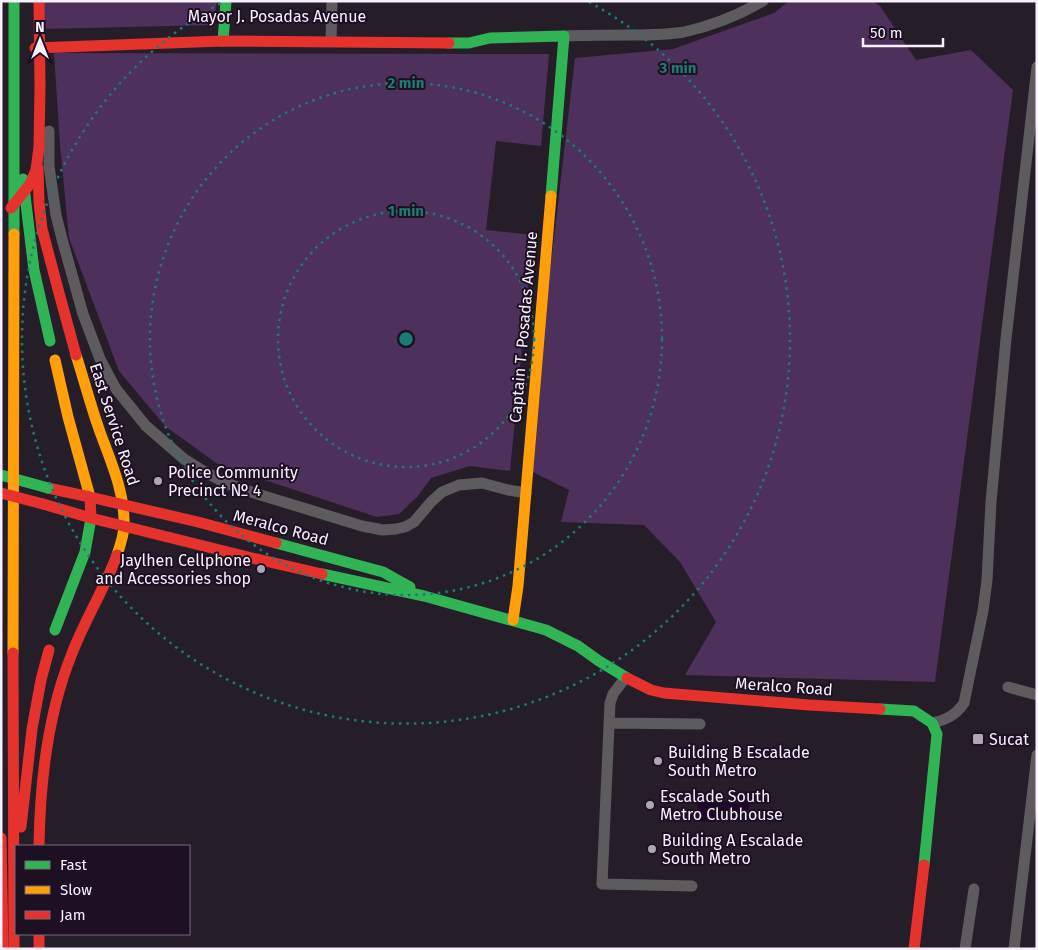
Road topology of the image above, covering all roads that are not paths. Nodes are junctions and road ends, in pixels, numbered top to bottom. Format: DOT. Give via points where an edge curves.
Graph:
graph roads {
  1 [pos="14,1"];
  2 [pos="20,1"];
  3 [pos="33,1"];
  4 [pos="39,1"];
  5 [pos="226,1"];
  6 [pos="332,1"];
  7 [pos="763,1"];
  8 [pos="292,31"];
  9 [pos="371,31"];
  10 [pos="331,33"];
  11 [pos="223,36"];
  12 [pos="561,36"];
  13 [pos="490,38"];
  14 [pos="49,42"];
  15 [pos="35,43"];
  16 [pos="1037,68"];
  17 [pos="36,71"];
  18 [pos="21,159"];
  19 [pos="2,213"];
  20 [pos="50,341"];
  21 [pos="55,360"];
  22 [pos="2,463"];
  23 [pos="1,476"];
  24 [pos="1,493"];
  25 [pos="521,493"];
  26 [pos="90,497"];
  27 [pos="2,502"];
  28 [pos="123,504"];
  29 [pos="91,518"];
  30 [pos="124,527"];
  31 [pos="424,596"];
  32 [pos="511,620"];
  33 [pos="55,630"];
  34 [pos="49,650"];
  35 [pos="626,677"];
  36 [pos="1008,687"];
  37 [pos="1037,696"];
  38 [pos="610,722"];
  39 [pos="932,723"];
  40 [pos="700,724"];
  41 [pos="1037,756"];
  42 [pos="22,827"];
  43 [pos="1,838"];
  44 [pos="22,845"];
  45 [pos="38,845"];
  46 [pos="692,886"];
  47 [pos="974,888"];
  48 [pos="22,935"];
  49 [pos="38,935"];
  50 [pos="3,949"];
  51 [pos="14,949"];
  52 [pos="22,949"];
  53 [pos="39,949"];
  54 [pos="914,949"];
  55 [pos="964,949"];
  56 [pos="1014,949"];
  1 -- 51 [label="main road, bridge"];
  2 -- 18 [label="main road"];
  3 -- 15 [label="main road, East Service Road"];
  4 -- 19 [label="main road, bridge" via="40,128 36,170 15,203"];
  5 -- 11 [label="main road"];
  6 -- 10 [label="street"];
  7 -- 12 [label="street, Mayor J. Posadas Avenue" via="715,23 684,32"];
  8 -- 11 [label="main road, Mayor J. Posadas Avenue"];
  9 -- 13 [label="main road, Mayor J. Posadas Avenue" via="470,34"];
  10 -- 11 [label="main road, Mayor J. Posadas Avenue"];
  10 -- 13 [label="main road, Mayor J. Posadas Avenue" via="469,42"];
  11 -- 14 [label="main road, Mayor J. Posadas Avenue"];
  12 -- 13 [label="main road, Mayor J. Posadas Avenue"];
  12 -- 25 [label="main road, Captain T. Posadas Avenue"];
  14 -- 15 [label="main road, Mayor J. Posadas Avenue"];
  14 -- 17 [label="main road"];
  14 -- 25 [label="street" via="49,166 62,239 83,314 100,359 116,389 146,426 184,459 226,483 383,530 405,527 414,522 442,492 459,485 482,483"];
  15 -- 17 [label="main road, East Service Road"];
  16 -- 39 [label="street" via="1006,340 983,611 964,703 947,719"];
  17 -- 28 [label="main road, East Service Road" via="40,215 71,339"];
  18 -- 20 [label="main road" via="34,270"];
  18 -- 42 [label="main road"];
  21 -- 26 [label="main road"];
  22 -- 27 [label="main road, bridge"];
  23 -- 26 [label="main road, Meralco Road, bridge"];
  24 -- 29 [label="main road, Meralco Road, bridge"];
  25 -- 32 [label="main road, Captain T. Posadas Avenue"];
  26 -- 28 [label="main road, Meralco Road"];
  26 -- 29 [label="main road"];
  28 -- 30 [label="main road, East Service Road"];
  28 -- 31 [label="main road, Meralco Road" via="383,572"];
  29 -- 30 [label="main road, Meralco Road"];
  29 -- 33 [label="main road" via="85,552"];
  30 -- 31 [label="main road, Meralco Road"];
  30 -- 45 [label="main road, East Service Road" via="118,554 80,633 59,693 42,780"];
  31 -- 32 [label="main road, Meralco Road"];
  32 -- 35 [label="main road, Meralco Road" via="546,630"];
  34 -- 42 [label="main road" via="32,729"];
  35 -- 38 [label="street" via="613,694"];
  35 -- 39 [label="main road, Meralco Road" via="664,693 914,711"];
  36 -- 37 [label="street"];
  38 -- 40 [label="street"];
  38 -- 46 [label="street" via="602,884"];
  39 -- 54 [label="main road" via="937,734 936,750"];
  41 -- 56 [label="street"];
  42 -- 44 [label="main road"];
  43 -- 50 [label="main road"];
  47 -- 55 [label="street"];
  48 -- 52 [label="main road"];
  49 -- 53 [label="main road"];
}
